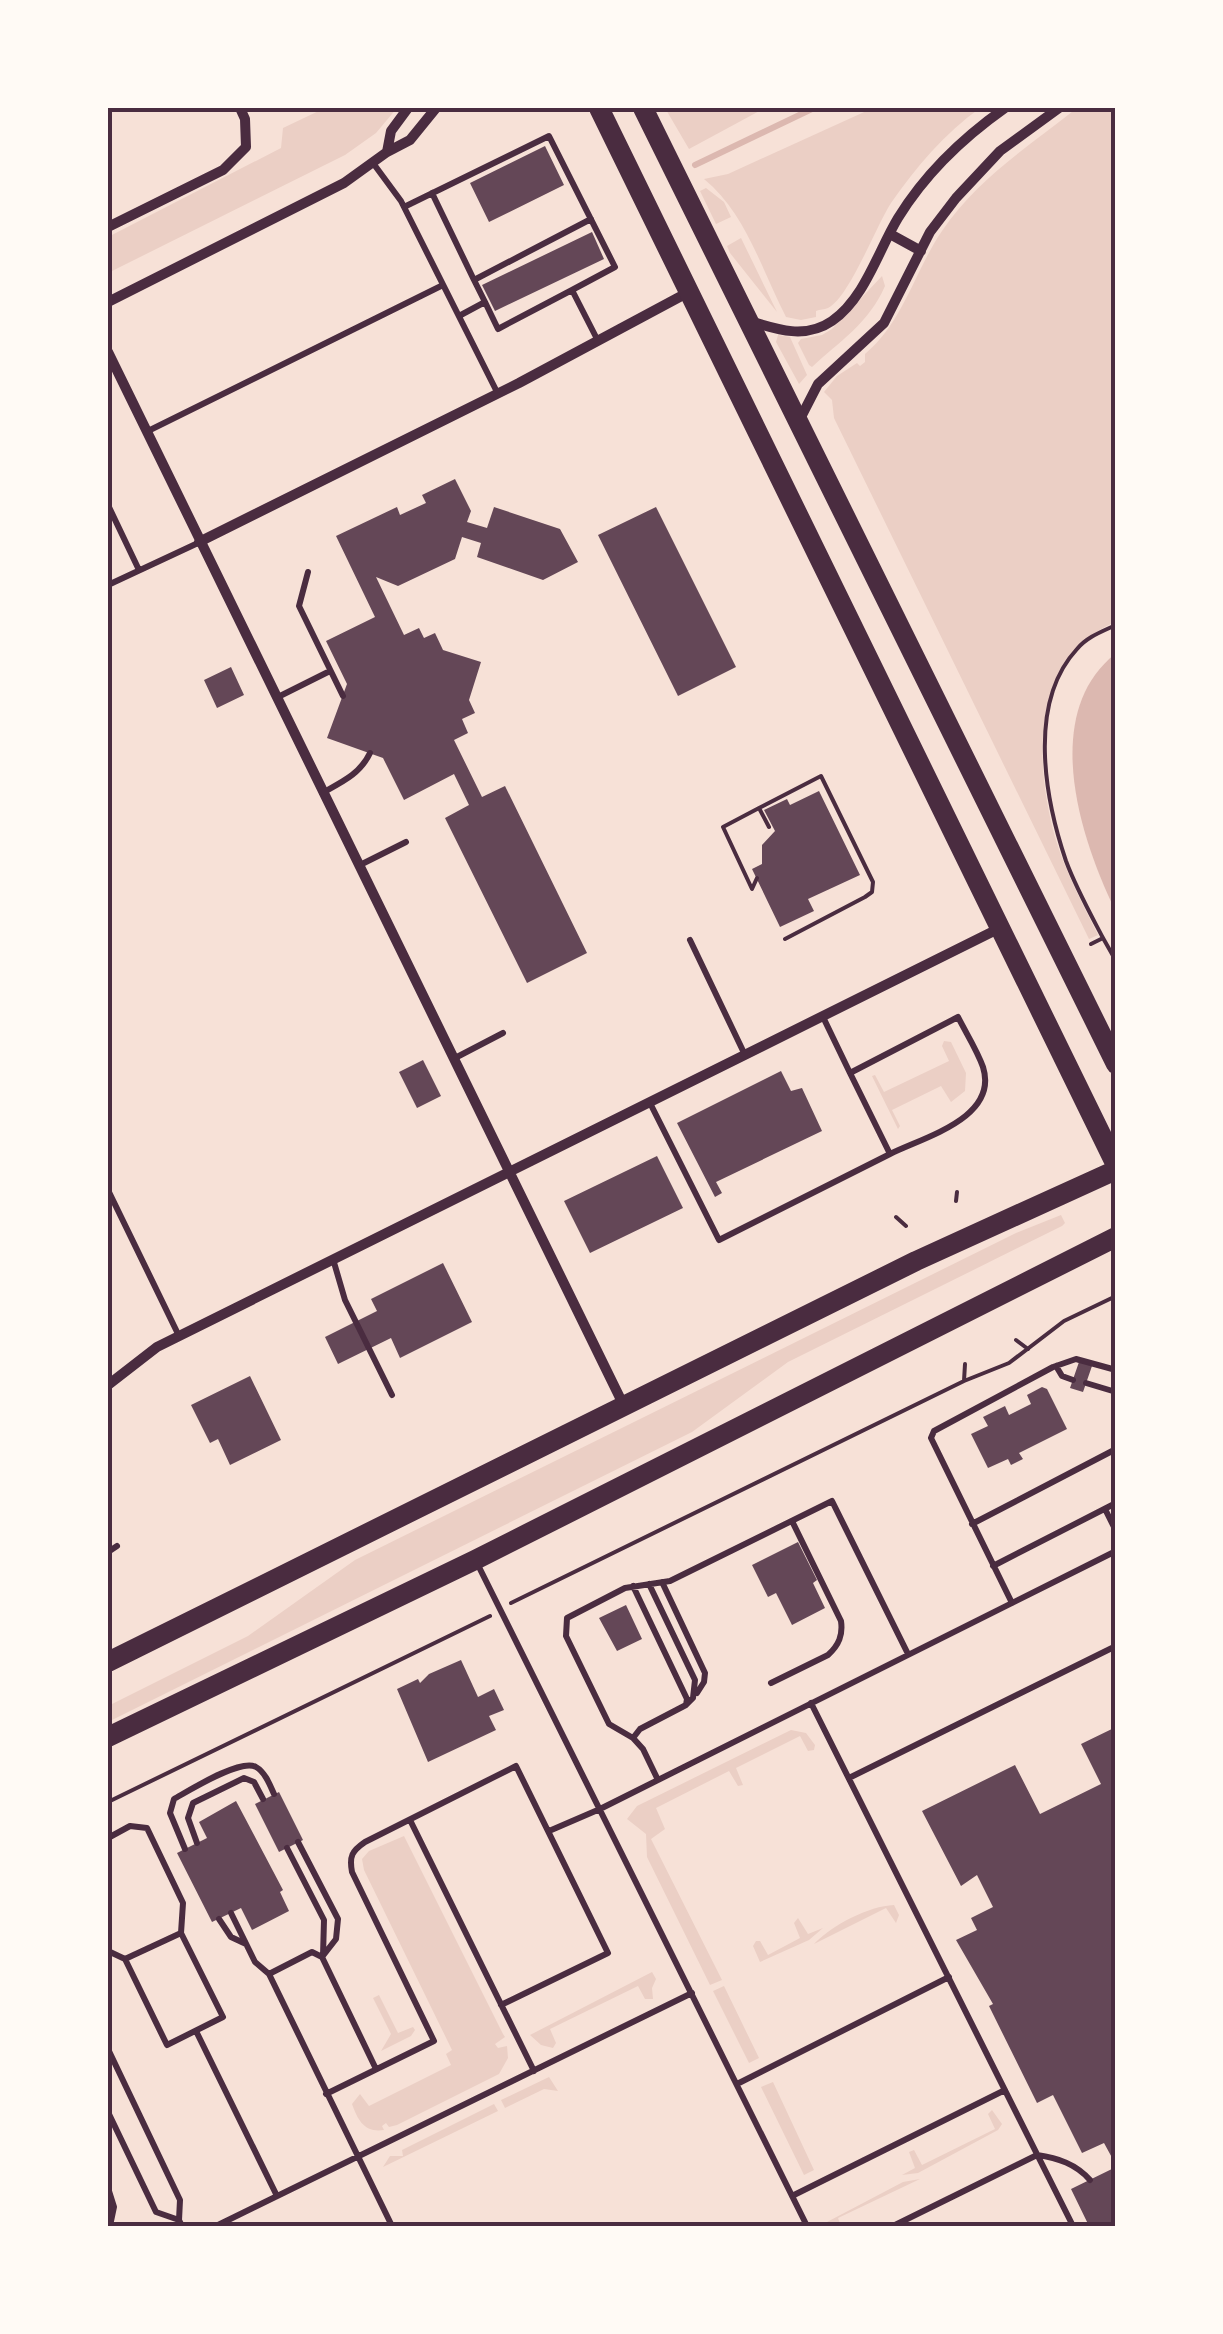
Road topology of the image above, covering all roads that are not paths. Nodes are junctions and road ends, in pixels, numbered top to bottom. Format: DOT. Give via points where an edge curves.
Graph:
graph roads {
  1 [pos="240,108"];
  2 [pos="408,108"];
  3 [pos="436,108"];
  4 [pos="599,108"];
  5 [pos="642,108"];
  6 [pos="1006,108"];
  7 [pos="1059,108"];
  8 [pos="387,152"];
  9 [pos="372,162"];
  10 [pos="432,193"];
  11 [pos="404,208"];
  12 [pos="591,219"];
  13 [pos="108,227"];
  14 [pos="890,234"];
  15 [pos="921,252"];
  16 [pos="474,280"];
  17 [pos="443,285"];
  18 [pos="572,290"];
  19 [pos="687,293"];
  20 [pos="108,302"];
  21 [pos="485,302"];
  22 [pos="459,316"];
  23 [pos="746,319"];
  24 [pos="598,339"];
  25 [pos="108,352"];
  26 [pos="498,394"];
  27 [pos="798,425"];
  28 [pos="146,432"];
  29 [pos="108,506"];
  30 [pos="199,542"];
  31 [pos="139,570"];
  32 [pos="308,572"];
  33 [pos="108,585"];
  34 [pos="330,671"];
  35 [pos="343,696"];
  36 [pos="276,698"];
  37 [pos="370,753"];
  38 [pos="322,793"];
  39 [pos="406,842"];
  40 [pos="358,866"];
  41 [pos="1001,928"];
  42 [pos="690,940"];
  43 [pos="822,1016"];
  44 [pos="503,1034"];
  45 [pos="745,1055"];
  46 [pos="453,1060"];
  47 [pos="1116,1064"];
  48 [pos="850,1073"];
  49 [pos="650,1102"];
  50 [pos="890,1154"];
  51 [pos="1116,1168"];
  52 [pos="508,1172"];
  53 [pos="108,1190"];
  54 [pos="1116,1238"];
  55 [pos="333,1260"];
  56 [pos="179,1336"];
  57 [pos="1056,1366"];
  58 [pos="1116,1370"];
  59 [pos="1073,1380"];
  60 [pos="1086,1384"];
  61 [pos="108,1385"];
  62 [pos="1116,1392"];
  63 [pos="392,1396"];
  64 [pos="624,1406"];
  65 [pos="1116,1448"];
  66 [pos="1116,1503"];
  67 [pos="1104,1509"];
  68 [pos="792,1520"];
  69 [pos="972,1524"];
  70 [pos="1116,1531"];
  71 [pos="117,1546"];
  72 [pos="1116,1551"];
  73 [pos="108,1552"];
  74 [pos="475,1560"];
  75 [pos="993,1566"];
  76 [pos="662,1582"];
  77 [pos="649,1584"];
  78 [pos="633,1586"];
  79 [pos="1012,1603"];
  80 [pos="1116,1646"];
  81 [pos="908,1654"];
  82 [pos="108,1662"];
  83 [pos="771,1682"];
  84 [pos="693,1698"];
  85 [pos="811,1703"];
  86 [pos="686,1706"];
  87 [pos="108,1737"];
  88 [pos="633,1738"];
  89 [pos="848,1778"];
  90 [pos="658,1780"];
  91 [pos="274,1794"];
  92 [pos="263,1800"];
  93 [pos="600,1809"];
  94 [pos="410,1820"];
  95 [pos="548,1832"];
  96 [pos="108,1838"];
  97 [pos="298,1842"];
  98 [pos="197,1843"];
  99 [pos="287,1848"];
  100 [pos="186,1849"];
  101 [pos="230,1913"];
  102 [pos="220,1918"];
  103 [pos="181,1933"];
  104 [pos="247,1944"];
  105 [pos="108,1951"];
  106 [pos="322,1957"];
  107 [pos="125,1960"];
  108 [pos="270,1974"];
  109 [pos="948,1978"];
  110 [pos="692,1994"];
  111 [pos="502,2006"];
  112 [pos="196,2031"];
  113 [pos="108,2048"];
  114 [pos="110,2062"];
  115 [pos="376,2069"];
  116 [pos="534,2071"];
  117 [pos="737,2084"];
  118 [pos="1005,2090"];
  119 [pos="326,2094"];
  120 [pos="108,2112"];
  121 [pos="1038,2155"];
  122 [pos="358,2157"];
  123 [pos="1090,2180"];
  124 [pos="108,2188"];
  125 [pos="277,2196"];
  126 [pos="792,2196"];
  127 [pos="180,2223"];
  128 [pos="110,2226"];
  129 [pos="216,2226"];
  130 [pos="392,2226"];
  131 [pos="807,2226"];
  132 [pos="892,2226"];
  133 [pos="1073,2226"];
  1 -- 13 [label="street" via="246,147 224,170"];
  2 -- 8 [label="street" via="391,131"];
  3 -- 8 [label="street" via="410,140"];
  4 -- 19 [label="main road"];
  5 -- 23 [label="main road"];
  6 -- 14 [label="street" via="950,153"];
  7 -- 15 [label="street" via="972,178"];
  8 -- 9 [label="street"];
  9 -- 11 [label="lane"];
  9 -- 20 [label="street" via="297,208"];
  10 -- 11 [label="lane"];
  10 -- 12 [label="lane" via="548,136"];
  10 -- 16 [label="lane"];
  11 -- 17 [label="lane"];
  12 -- 16 [label="lane"];
  12 -- 18 [label="lane" via="615,266"];
  14 -- 15 [label="street"];
  14 -- 23 [label="street" via="858,293 833,320 807,332"];
  15 -- 27 [label="street" via="884,322 818,384"];
  16 -- 21 [label="lane"];
  17 -- 22 [label="lane"];
  17 -- 28 [label="lane"];
  18 -- 21 [label="lane" via="498,329"];
  18 -- 24 [label="lane"];
  19 -- 24 [label="street"];
  19 -- 41 [label="main road"];
  21 -- 22 [label="lane"];
  22 -- 26 [label="lane"];
  23 -- 27 [label="main road"];
  24 -- 26 [label="street"];
  25 -- 28 [label="street"];
  26 -- 30 [label="street"];
  27 -- 47 [label="main road"];
  28 -- 30 [label="street"];
  29 -- 31 [label="lane"];
  30 -- 31 [label="lane"];
  30 -- 36 [label="street"];
  31 -- 33 [label="lane"];
  32 -- 34 [label="lane" via="298,606"];
  34 -- 35 [label="lane"];
  34 -- 36 [label="lane"];
  36 -- 38 [label="street"];
  37 -- 38 [label="lane" via="364,766"];
  38 -- 40 [label="street"];
  39 -- 40 [label="lane"];
  40 -- 46 [label="street"];
  41 -- 43 [label="street"];
  41 -- 51 [label="main road"];
  42 -- 45 [label="lane"];
  43 -- 45 [label="street"];
  43 -- 48 [label="lane"];
  44 -- 46 [label="lane"];
  45 -- 49 [label="street"];
  46 -- 52 [label="street"];
  48 -- 50 [label="lane"];
  48 -- 50 [label="lane" via="958,1018 975,1050 985,1079 981,1102 965,1117"];
  49 -- 50 [label="lane" via="718,1240"];
  49 -- 52 [label="street"];
  51 -- 64 [label="main road"];
  52 -- 55 [label="street"];
  52 -- 64 [label="street"];
  53 -- 56 [label="lane"];
  54 -- 74 [label="main road"];
  55 -- 56 [label="street"];
  55 -- 63 [label="lane"];
  56 -- 61 [label="street"];
  57 -- 58 [label="lane" via="1076,1359"];
  57 -- 59 [label="lane"];
  57 -- 69 [label="lane" via="934,1431 938,1456"];
  60 -- 62 [label="lane"];
  64 -- 82 [label="main road"];
  65 -- 69 [label="lane"];
  66 -- 67 [label="lane"];
  67 -- 70 [label="lane"];
  67 -- 75 [label="lane"];
  68 -- 76 [label="lane"];
  68 -- 81 [label="lane" via="832,1501"];
  68 -- 83 [label="lane" via="842,1631 828,1655"];
  69 -- 75 [label="lane"];
  71 -- 73 [label="lane"];
  72 -- 79 [label="lane"];
  74 -- 87 [label="main road"];
  74 -- 93 [label="lane"];
  75 -- 79 [label="lane"];
  76 -- 77 [label="lane"];
  76 -- 84 [label="lane" via="705,1672"];
  77 -- 78 [label="lane"];
  77 -- 84 [label="lane" via="696,1680"];
  78 -- 86 [label="lane"];
  78 -- 88 [label="lane" via="574,1613 564,1626 609,1724"];
  79 -- 81 [label="lane"];
  80 -- 89 [label="lane"];
  81 -- 85 [label="lane"];
  84 -- 86 [label="lane"];
  85 -- 89 [label="lane"];
  85 -- 90 [label="lane"];
  86 -- 88 [label="lane"];
  88 -- 90 [label="lane"];
  89 -- 109 [label="lane"];
  90 -- 93 [label="lane"];
  91 -- 100 [label="lane" via="260,1770 242,1764 174,1799 170,1812"];
  92 -- 98 [label="lane" via="244,1778 193,1803 188,1818"];
  93 -- 95 [label="lane"];
  93 -- 110 [label="lane"];
  94 -- 95 [label="lane" via="516,1766"];
  94 -- 111 [label="lane"];
  94 -- 115 [label="lane" via="364,1842 350,1859 434,2040"];
  95 -- 111 [label="lane" via="608,1953"];
  96 -- 103 [label="lane" via="130,1826 146,1828 183,1903"];
  97 -- 106 [label="lane" via="338,1919 336,1939"];
  99 -- 106 [label="lane" via="324,1920"];
  101 -- 104 [label="lane"];
  102 -- 104 [label="lane" via="231,1937"];
  103 -- 107 [label="lane"];
  103 -- 112 [label="lane" via="223,2018"];
  104 -- 108 [label="lane"];
  105 -- 107 [label="lane"];
  106 -- 108 [label="lane" via="312,1952"];
  106 -- 115 [label="lane"];
  107 -- 112 [label="lane" via="167,2045"];
  108 -- 119 [label="lane"];
  109 -- 117 [label="lane"];
  109 -- 118 [label="lane"];
  110 -- 116 [label="lane"];
  110 -- 117 [label="lane"];
  111 -- 116 [label="lane"];
  112 -- 125 [label="lane"];
  113 -- 114 [label="lane"];
  114 -- 127 [label="lane" via="180,2200"];
  115 -- 119 [label="lane"];
  116 -- 122 [label="lane"];
  117 -- 126 [label="lane"];
  118 -- 121 [label="lane"];
  118 -- 126 [label="lane"];
  119 -- 122 [label="lane"];
  120 -- 127 [label="lane" via="156,2212"];
  121 -- 123 [label="lane" via="1068,2163"];
  121 -- 132 [label="lane"];
  121 -- 133 [label="lane"];
  122 -- 125 [label="lane"];
  122 -- 130 [label="lane"];
  124 -- 128 [label="lane" via="114,2206"];
  125 -- 129 [label="lane"];
  126 -- 131 [label="lane"];
}
